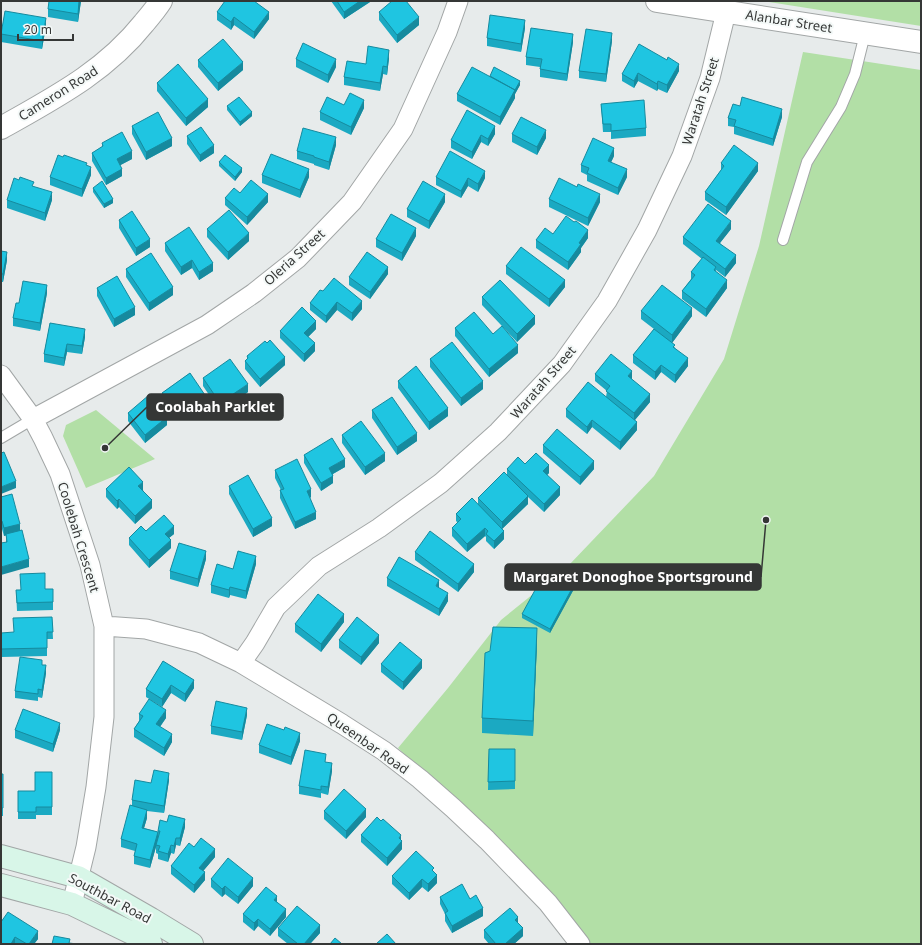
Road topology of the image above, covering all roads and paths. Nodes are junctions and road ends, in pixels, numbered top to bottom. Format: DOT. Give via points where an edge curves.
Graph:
graph roads {
  1 [pos="161,1"];
  2 [pos="458,1"];
  3 [pos="657,1"];
  4 [pos="726,12"];
  5 [pos="865,34"];
  6 [pos="921,42"];
  7 [pos="1,128"];
  8 [pos="783,240"];
  9 [pos="1,374"];
  10 [pos="33,419"];
  11 [pos="1,438"];
  12 [pos="104,626"];
  13 [pos="241,663"];
  14 [pos="1,856"];
  15 [pos="78,878"];
  16 [pos="1,885"];
  17 [pos="72,904"];
  18 [pos="151,944"];
  19 [pos="192,944"];
  20 [pos="580,944"];
  1 -- 7 [label="street, Cameron Road" via="134,36 105,64 72,88"];
  2 -- 10 [label="street, Oleria Street" via="447,32 403,130 352,202 298,258 207,326"];
  3 -- 4 [label="street, Alanbar Street"];
  4 -- 5 [label="street, Alanbar Street"];
  4 -- 13 [label="street, Waratah Street" via="710,78 682,156 647,230 608,301 562,364 498,432 441,483 379,528 319,566 276,607"];
  5 -- 6 [label="street, Alanbar Street"];
  5 -- 8 [label="lane" via="855,74 841,107 807,162"];
  9 -- 10 [label="street, Coolebah Crescent"];
  10 -- 11 [label="lane"];
  10 -- 12 [label="street, Coolebah Crescent" via="65,488 90,565"];
  12 -- 13 [label="street, Queenbar Road" via="146,630 199,643"];
  12 -- 15 [label="street, Coolebah Crescent" via="104,717 96,787"];
  13 -- 20 [label="street, Queenbar Road" via="384,751 420,779 487,840 548,904"];
  14 -- 15 [label="main road, Southbar Road"];
  15 -- 17 [label="street, Coolebah Crescent"];
  15 -- 19 [label="main road, Southbar Road"];
  16 -- 17 [label="main road, Southbar Road"];
  17 -- 18 [label="main road, Southbar Road"];
}
